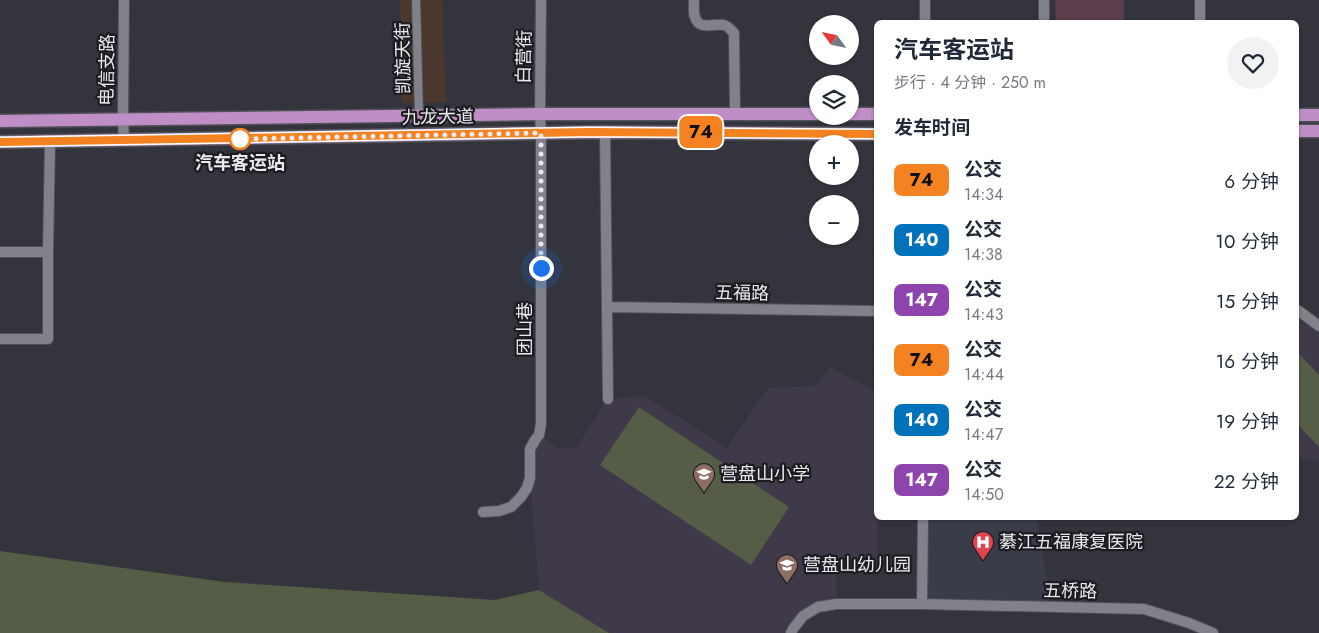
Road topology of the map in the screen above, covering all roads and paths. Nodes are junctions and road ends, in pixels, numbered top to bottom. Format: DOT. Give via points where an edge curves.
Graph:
graph roads {
  1 [pos="124,0"];
  2 [pos="416,0"];
  3 [pos="541,0"];
  4 [pos="694,0"];
  5 [pos="925,0"];
  6 [pos="1044,0"];
  7 [pos="1200,0"];
  8 [pos="925,20"];
  9 [pos="1044,20"];
  10 [pos="1200,20"];
  11 [pos="735,113"];
  12 [pos="540,114"];
  13 [pos="809,114"];
  14 [pos="859,114"];
  15 [pos="874,114"];
  16 [pos="1299,115"];
  17 [pos="1319,115"];
  18 [pos="419,116"];
  19 [pos="123,119"];
  20 [pos="0,121"];
  21 [pos="1299,131"];
  22 [pos="1319,131"];
  23 [pos="605,132"];
  24 [pos="541,133"];
  25 [pos="874,134"];
  26 [pos="124,141"];
  27 [pos="0,142"];
  28 [pos="50,142"];
  29 [pos="0,252"];
  30 [pos="48,252"];
  31 [pos="607,307"];
  32 [pos="874,311"];
  33 [pos="1299,311"];
  34 [pos="1319,326"];
  35 [pos="0,339"];
  36 [pos="608,399"];
  37 [pos="483,512"];
  38 [pos="923,520"];
  39 [pos="922,604"];
  40 [pos="791,633"];
  41 [pos="1214,633"];
  1 -- 19 [label="street, 电信支路"];
  2 -- 18 [label="street, 凯旋天街"];
  3 -- 12 [label="street, 白营街"];
  4 -- 11 [label="street" via="694,16 699,23 704,26 723,25 734,33"];
  5 -- 8 [label="street"];
  6 -- 9 [label="street"];
  7 -- 10 [label="street"];
  11 -- 12 [label="main road, 九龙大道"];
  11 -- 13 [label="main road, 九龙大道"];
  12 -- 18 [label="main road, 九龙大道"];
  12 -- 24 [label="street, 团山巷"];
  14 -- 15 [label="main road"];
  16 -- 17 [label="main road"];
  18 -- 19 [label="main road, 九龙大道"];
  19 -- 20 [label="main road, 九龙大道"];
  19 -- 26 [label="street, 电信支路"];
  21 -- 22 [label="main road"];
  23 -- 24 [label="main road, 九龙大道"];
  23 -- 25 [label="main road, 九龙大道"];
  23 -- 31 [label="street"];
  24 -- 26 [label="main road, 九龙大道"];
  24 -- 37 [label="street, 团山巷" via="541,424 539,435 530,449 527,488 511,507"];
  26 -- 28 [label="main road, 九龙大道"];
  27 -- 28 [label="main road, 九龙大道"];
  28 -- 30 [label="street"];
  29 -- 30 [label="street"];
  30 -- 35 [label="street" via="48,339"];
  31 -- 32 [label="street, 五福路"];
  31 -- 36 [label="street"];
  33 -- 34 [label="street"];
  38 -- 39 [label="street"];
  39 -- 40 [label="street, 五桥路" via="818,607 803,616"];
  39 -- 41 [label="street, 五桥路" via="1144,609"];
}
